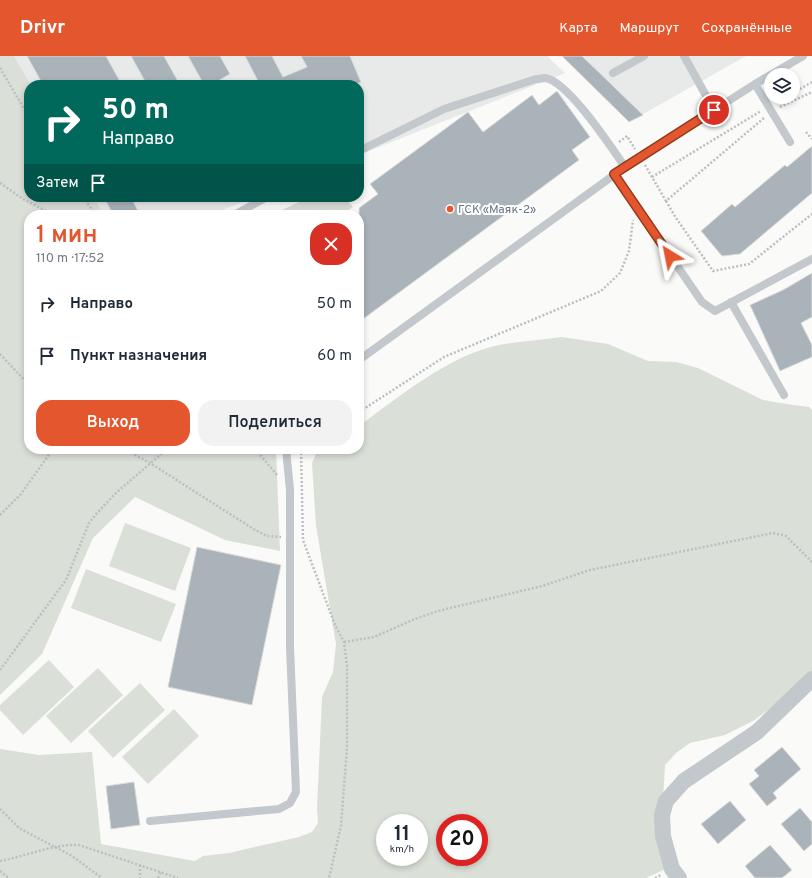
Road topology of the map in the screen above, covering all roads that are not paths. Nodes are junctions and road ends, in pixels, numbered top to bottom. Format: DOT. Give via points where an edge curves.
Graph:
graph roads {
  1 [pos="644,56"];
  2 [pos="684,56"];
  3 [pos="803,56"];
  4 [pos="613,73"];
  5 [pos="755,84"];
  6 [pos="714,110"];
  7 [pos="790,142"];
  8 [pos="364,148"];
  9 [pos="625,167"];
  10 [pos="614,174"];
  11 [pos="259,202"];
  12 [pos="243,210"];
  13 [pos="812,259"];
  14 [pos="731,302"];
  15 [pos="364,356"];
  16 [pos="784,395"];
  17 [pos="286,454"];
  18 [pos="812,680"];
  19 [pos="150,821"];
  20 [pos="679,878"];
  1 -- 4 [label="lane"];
  2 -- 6 [label="lane"];
  3 -- 5 [label="lane"];
  5 -- 6 [label="lane"];
  5 -- 7 [label="lane"];
  6 -- 9 [label="lane"];
  8 -- 9 [label="lane" via="444,108 546,78 572,95"];
  9 -- 10 [label="lane"];
  10 -- 14 [label="lane" via="702,302 716,311"];
  10 -- 15 [label="lane"];
  11 -- 12 [label="lane"];
  13 -- 14 [label="lane"];
  14 -- 16 [label="lane"];
  17 -- 19 [label="lane" via="290,490 290,647 296,792 290,803 279,808"];
  18 -- 20 [label="street" via="757,732 684,781 666,801 662,815 662,836 672,869"];
}
